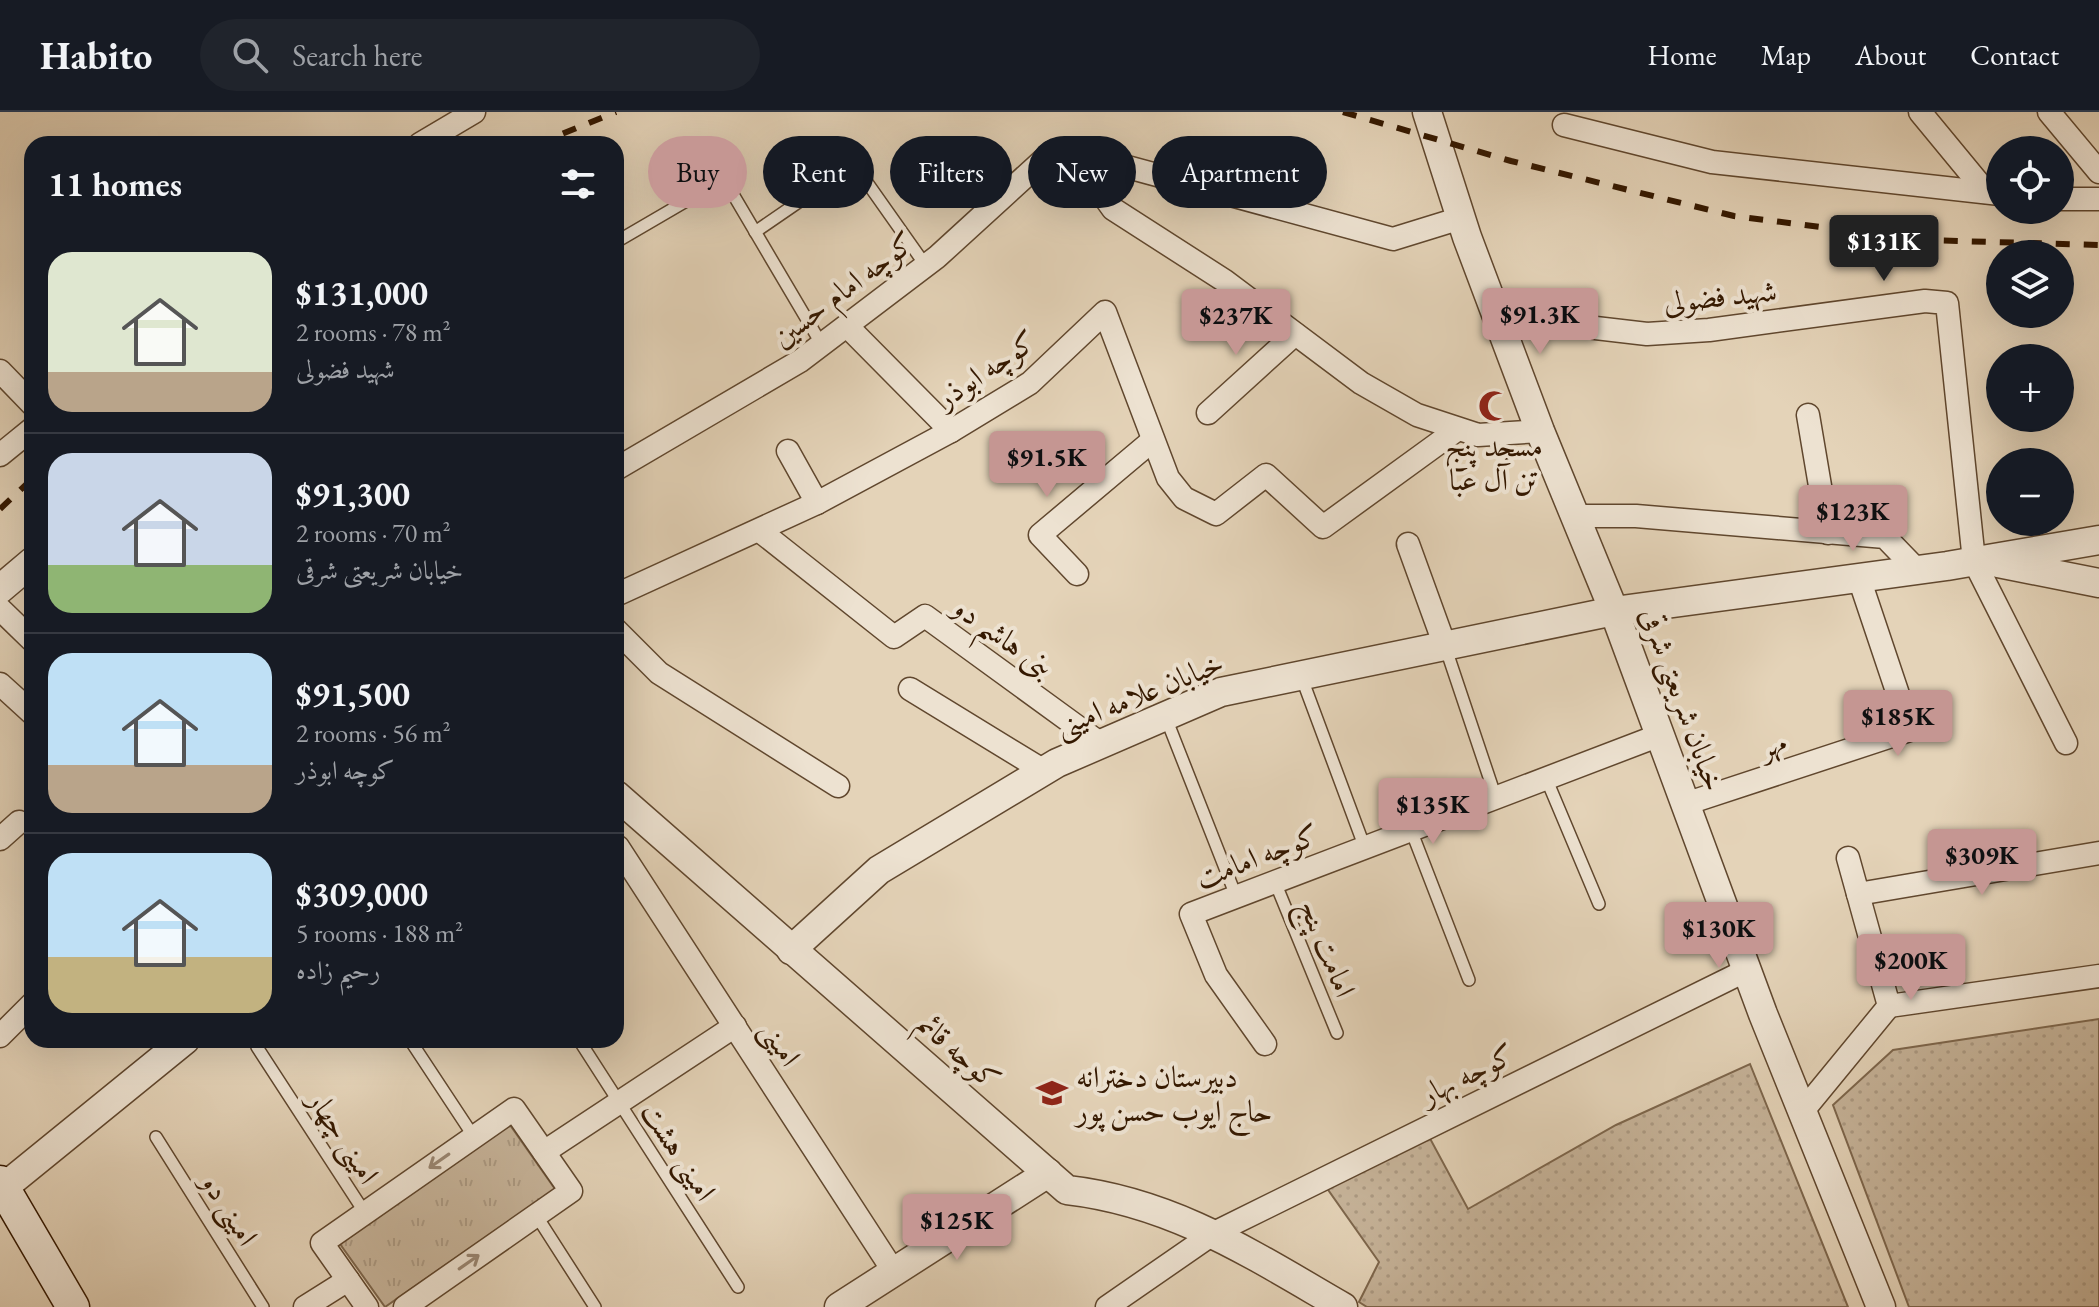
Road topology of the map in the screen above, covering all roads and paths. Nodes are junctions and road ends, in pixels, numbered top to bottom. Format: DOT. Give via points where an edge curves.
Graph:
graph roads {
  1 [pos="474,112"];
  2 [pos="1427,112"];
  3 [pos="1920,112"];
  4 [pos="2049,112"];
  5 [pos="1564,125"];
  6 [pos="434,136"];
  7 [pos="1136,167"];
  8 [pos="2099,172"];
  9 [pos="1028,174"];
  10 [pos="1986,185"];
  11 [pos="1986,192"];
  12 [pos="2074,199"];
  13 [pos="2099,199"];
  14 [pos="1112,208"];
  15 [pos="1461,218"];
  16 [pos="755,232"];
  17 [pos="624,237"];
  18 [pos="926,266"];
  19 [pos="1527,320"];
  20 [pos="847,326"];
  21 [pos="1295,334"];
  22 [pos="822,345"];
  23 [pos="0,371"];
  24 [pos="24,396"];
  25 [pos="1208,413"];
  26 [pos="1808,415"];
  27 [pos="1458,429"];
  28 [pos="951,431"];
  29 [pos="1540,431"];
  30 [pos="24,436"];
  31 [pos="1153,440"];
  32 [pos="788,451"];
  33 [pos="0,455"];
  34 [pos="624,464"];
  35 [pos="817,503"];
  36 [pos="1575,516"];
  37 [pos="760,531"];
  38 [pos="1828,533"];
  39 [pos="2099,540"];
  40 [pos="1408,544"];
  41 [pos="1978,561"];
  42 [pos="24,569"];
  43 [pos="1917,570"];
  44 [pos="1077,574"];
  45 [pos="1859,578"];
  46 [pos="2099,583"];
  47 [pos="0,589"];
  48 [pos="624,591"];
  49 [pos="0,609"];
  50 [pos="1614,611"];
  51 [pos="24,632"];
  52 [pos="624,638"];
  53 [pos="1445,646"];
  54 [pos="1301,676"];
  55 [pos="0,684"];
  56 [pos="910,689"];
  57 [pos="24,706"];
  58 [pos="1165,716"];
  59 [pos="1660,735"];
  60 [pos="2066,743"];
  61 [pos="1101,744"];
  62 [pos="1044,771"];
  63 [pos="1546,778"];
  64 [pos="838,786"];
  65 [pos="1496,798"];
  66 [pos="624,802"];
  67 [pos="1685,804"];
  68 [pos="19,822"];
  69 [pos="1411,830"];
  70 [pos="0,839"];
  71 [pos="1365,848"];
  72 [pos="2099,853"];
  73 [pos="624,856"];
  74 [pos="1848,858"];
  75 [pos="1275,882"];
  76 [pos="1858,894"];
  77 [pos="1236,896"];
  78 [pos="1599,904"];
  79 [pos="791,950"];
  80 [pos="1747,970"];
  81 [pos="2099,976"];
  82 [pos="1469,980"];
  83 [pos="1889,1006"];
  84 [pos="24,1012"];
  85 [pos="735,1026"];
  86 [pos="1337,1033"];
  87 [pos="0,1036"];
  88 [pos="1265,1044"];
  89 [pos="176,1048"];
  90 [pos="258,1048"];
  91 [pos="415,1048"];
  92 [pos="584,1048"];
  93 [pos="619,1103"];
  94 [pos="1802,1112"];
  95 [pos="156,1137"];
  96 [pos="474,1137"];
  97 [pos="544,1152"];
  98 [pos="1048,1173"];
  99 [pos="4,1199"];
  100 [pos="365,1213"];
  101 [pos="536,1215"];
  102 [pos="1214,1233"];
  103 [pos="894,1272"];
  104 [pos="348,1280"];
  105 [pos="738,1287"];
  106 [pos="418,1303"];
  107 [pos="73,1307"];
  108 [pos="263,1307"];
  109 [pos="305,1307"];
  110 [pos="367,1307"];
  111 [pos="595,1307"];
  112 [pos="839,1307"];
  113 [pos="1107,1307"];
  114 [pos="1343,1307"];
  115 [pos="1881,1307"];
  1 -- 6 [label="street"];
  2 -- 15 [label="street, خیابان شریعتی شرقی"];
  3 -- 10 [label="street"];
  4 -- 8 [label="street"];
  5 -- 11 [label="street" via="1712,162"];
  7 -- 15 [label="street" via="1393,239"];
  9 -- 18 [label="street, کوچه امام حسین"];
  12 -- 13 [label="street"];
  14 -- 21 [label="street"];
  15 -- 29 [label="street, خیابان شریعتی شرقی"];
  16 -- 17 [label="lane" via="724,179"];
  16 -- 18 [label="lane" via="854,164"];
  16 -- 22 [label="lane"];
  18 -- 20 [label="street, کوچه امام حسین"];
  19 -- 41 [label="street, شهید فضولی" via="1647,334 1925,301 1947,303"];
  20 -- 22 [label="street, کوچه امام حسین"];
  20 -- 28 [label="street"];
  21 -- 25 [label="street"];
  21 -- 27 [label="street" via="1361,383 1417,415"];
  22 -- 34 [label="street, کوچه امام حسین"];
  23 -- 24 [label="street"];
  26 -- 38 [label="street"];
  27 -- 29 [label="street" via="1478,435"];
  27 -- 31 [label="street, کوچه ابوذر" via="1323,527 1266,475 1216,514 1184,498 1168,478"];
  28 -- 31 [label="street, کوچه ابوذر" via="1030,383 1105,312"];
  28 -- 35 [label="street, کوچه ابوذر"];
  29 -- 36 [label="street, خیابان شریعتی شرقی"];
  30 -- 33 [label="street"];
  31 -- 44 [label="street" via="1040,535"];
  32 -- 35 [label="street"];
  35 -- 37 [label="street, کوچه ابوذر"];
  36 -- 38 [label="street" via="1636,516"];
  36 -- 50 [label="street, خیابان شریعتی شرقی"];
  37 -- 48 [label="street, کوچه ابوذر"];
  37 -- 61 [label="street, بنی هاشم دو" via="894,637 925,616"];
  38 -- 43 [label="street" via="1885,537"];
  39 -- 41 [label="street, خیابان علامه امینی"];
  40 -- 53 [label="street"];
  41 -- 43 [label="street, خیابان علامه امینی"];
  41 -- 46 [label="street"];
  41 -- 60 [label="street"];
  42 -- 47 [label="street"];
  43 -- 45 [label="street, خیابان علامه امینی"];
  45 -- 50 [label="street, خیابان علامه امینی"];
  45 -- 67 [label="street, مهر" via="1910,730"];
  49 -- 51 [label="street"];
  50 -- 53 [label="street, خیابان علامه امینی"];
  50 -- 59 [label="street, خیابان شریعتی شرقی"];
  52 -- 64 [label="street" via="659,673"];
  53 -- 54 [label="street, خیابان علامه امینی"];
  53 -- 65 [label="lane"];
  54 -- 58 [label="street, خیابان علامه امینی" via="1221,692"];
  54 -- 71 [label="lane"];
  55 -- 57 [label="street"];
  56 -- 62 [label="street"];
  58 -- 61 [label="street, خیابان علامه امینی"];
  58 -- 77 [label="lane"];
  59 -- 63 [label="street, کوچه امامت"];
  59 -- 67 [label="street, خیابان شریعتی شرقی"];
  61 -- 62 [label="street, خیابان علامه امینی"];
  62 -- 79 [label="street, خیابان علامه امینی" via="879,870"];
  63 -- 65 [label="street, کوچه امامت"];
  63 -- 78 [label="lane"];
  65 -- 69 [label="street, کوچه امامت"];
  66 -- 79 [label="street, کوچه قائم"];
  67 -- 80 [label="street, خیابان شریعتی شرقی"];
  68 -- 70 [label="street"];
  69 -- 71 [label="street, کوچه امامت"];
  69 -- 82 [label="lane"];
  71 -- 75 [label="street, کوچه امامت"];
  72 -- 76 [label="street"];
  73 -- 85 [label="street, امینی"];
  74 -- 76 [label="street"];
  75 -- 77 [label="street, کوچه امامت"];
  75 -- 86 [label="lane, امامت پنج"];
  76 -- 83 [label="street"];
  77 -- 88 [label="street, کوچه امامت" via="1191,914 1216,975"];
  79 -- 98 [label="street, کوچه قائم"];
  80 -- 94 [label="street, خیابان شریعتی شرقی"];
  80 -- 102 [label="street, کوچه بهار"];
  81 -- 83 [label="street"];
  83 -- 94 [label="street"];
  84 -- 87 [label="street"];
  85 -- 93 [label="street"];
  85 -- 103 [label="street, امینی"];
  89 -- 99 [label="street"];
  90 -- 100 [label="lane, امینی چهار"];
  91 -- 96 [label="lane"];
  92 -- 93 [label="lane, امینی هشت"];
  93 -- 97 [label="street"];
  93 -- 105 [label="lane, امینی هشت"];
  94 -- 115 [label="street, خیابان شریعتی شرقی"];
  95 -- 108 [label="lane, امینی دو"];
  96 -- 97 [label="street" via="514,1109"];
  96 -- 100 [label="street, one-way"];
  97 -- 101 [label="street" via="571,1191"];
  98 -- 102 [label="street, کوچه قائم" via="1067,1190 1114,1195"];
  98 -- 103 [label="street"];
  99 -- 107 [label="main road"];
  100 -- 104 [label="street" via="322,1243"];
  106 -- 101 [label="street, one-way"];
  101 -- 111 [label="lane"];
  102 -- 113 [label="street, کوچه بهار"];
  102 -- 114 [label="street, کوچه قائم"];
  103 -- 112 [label="street"];
  104 -- 109 [label="street"];
  104 -- 110 [label="street"];
}
